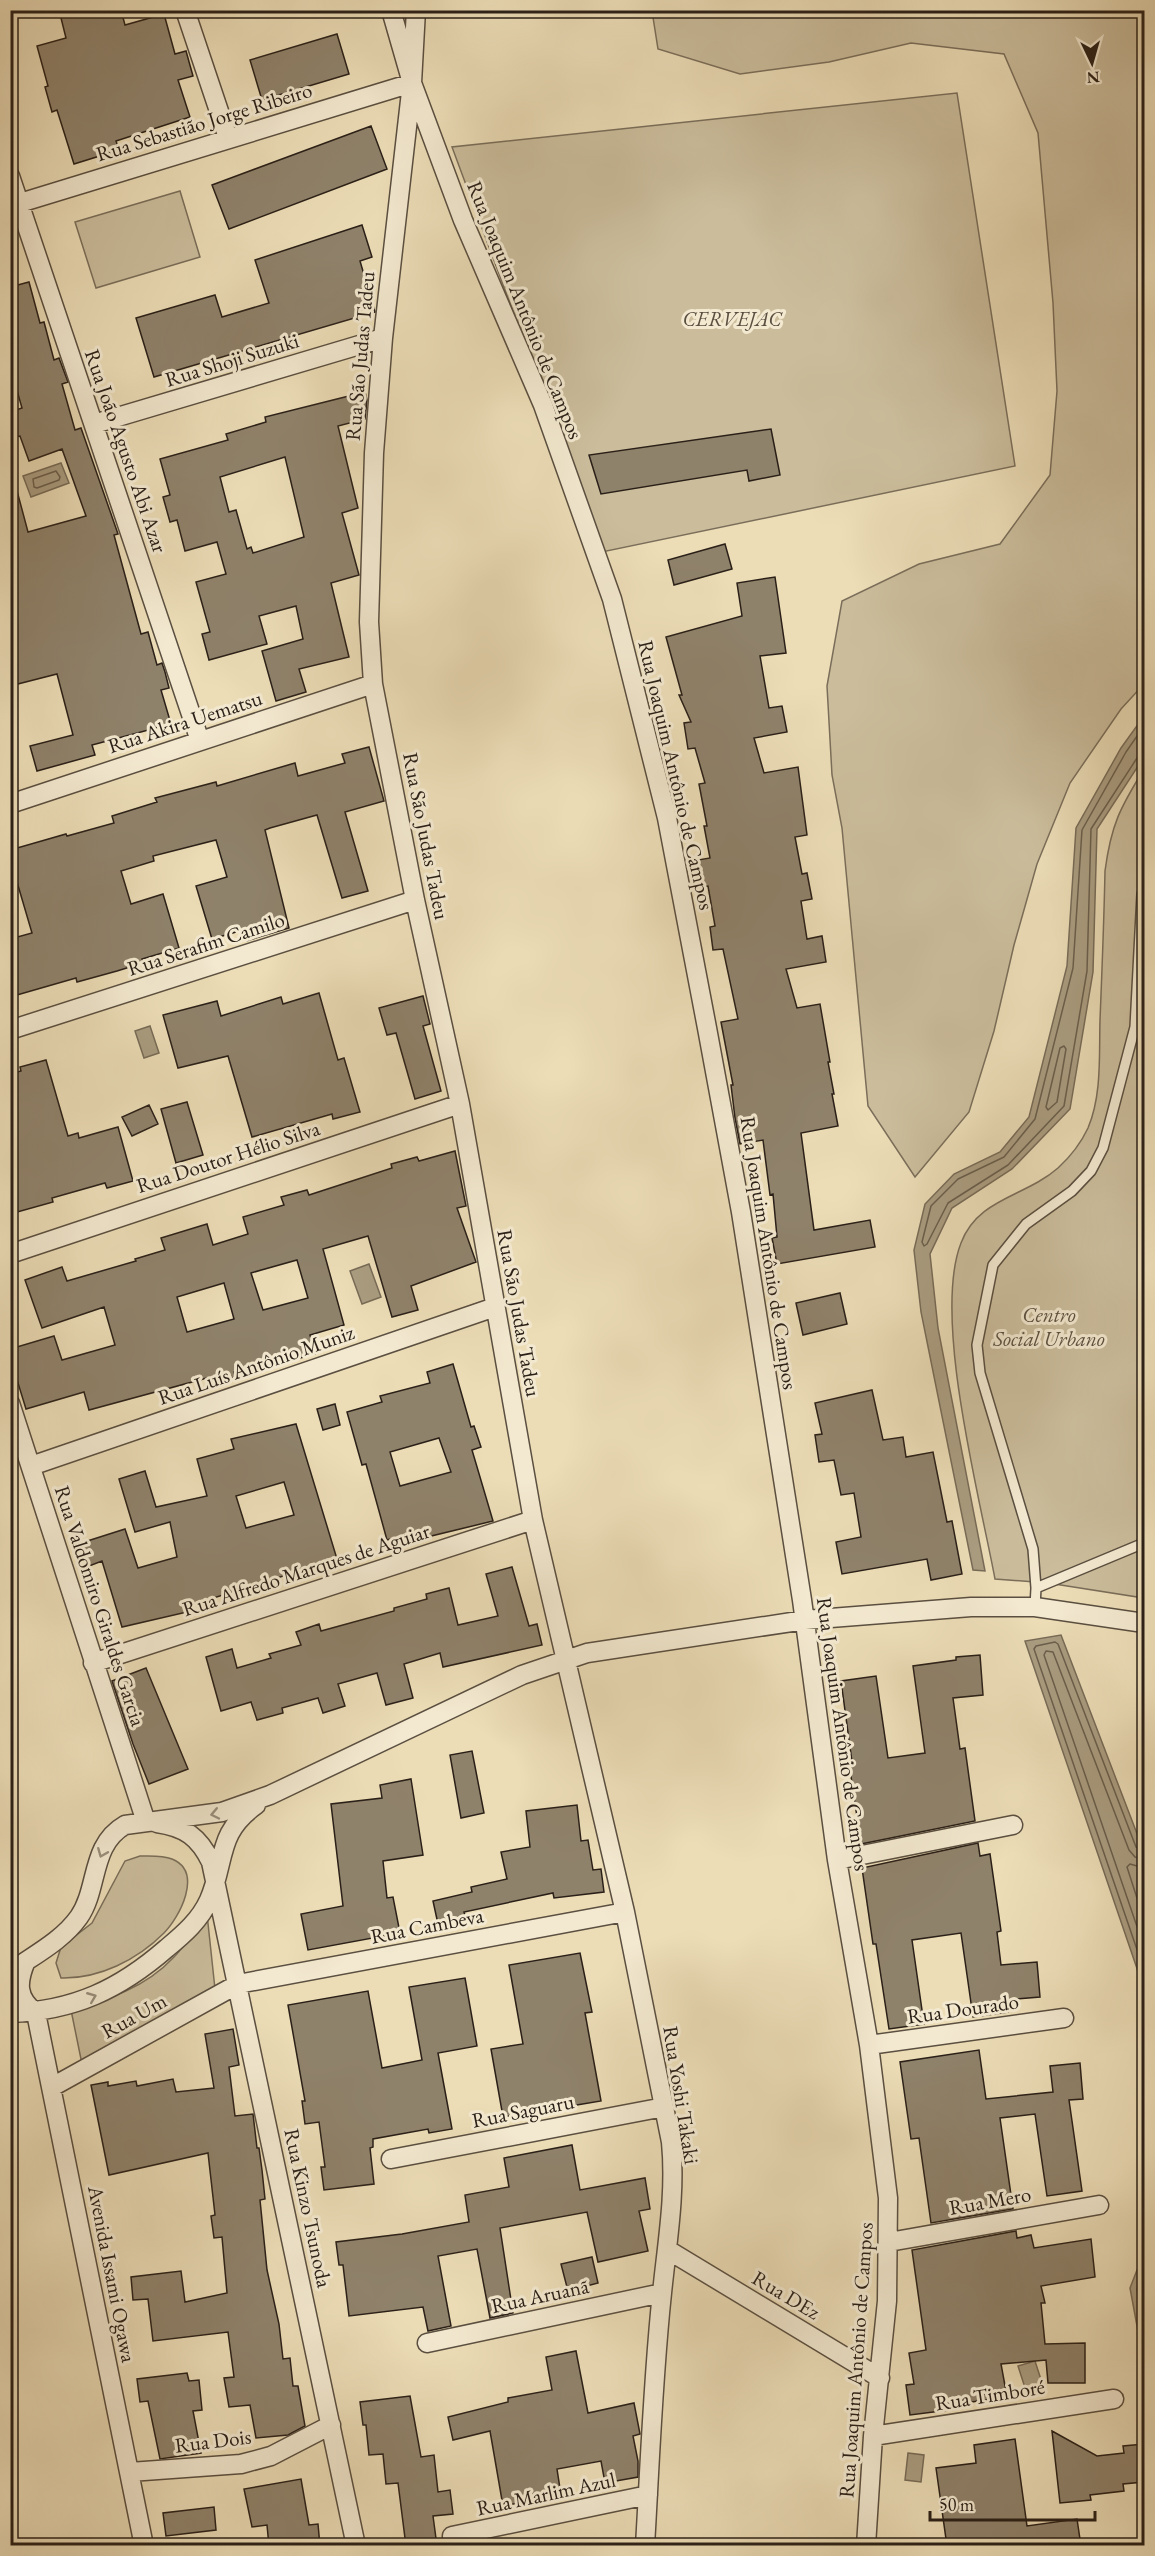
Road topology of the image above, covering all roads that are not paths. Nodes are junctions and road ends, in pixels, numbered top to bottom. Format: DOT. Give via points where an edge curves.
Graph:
graph roads {
  1 [pos="185,10"];
  2 [pos="391,10"];
  3 [pos="416,10"];
  4 [pos="412,82"];
  5 [pos="228,138"];
  6 [pos="10,176"];
  7 [pos="15,205"];
  8 [pos="383,339"];
  9 [pos="94,424"];
  10 [pos="373,684"];
  11 [pos="200,741"];
  12 [pos="10,804"];
  13 [pos="1142,894"];
  14 [pos="415,900"];
  15 [pos="10,1030"];
  16 [pos="460,1104"];
  17 [pos="10,1254"];
  18 [pos="495,1307"];
  19 [pos="10,1403"];
  20 [pos="31,1466"];
  21 [pos="533,1520"];
  22 [pos="1144,1543"];
  23 [pos="1036,1588"];
  24 [pos="1035,1606"];
  25 [pos="805,1620"];
  26 [pos="1144,1623"];
  27 [pos="566,1659"];
  28 [pos="93,1663"];
  29 [pos="270,1795"];
  30 [pos="146,1822"];
  31 [pos="1013,1825"];
  32 [pos="837,1860"];
  33 [pos="216,1880"];
  34 [pos="625,1912"];
  35 [pos="26,1961"];
  36 [pos="10,1972"];
  37 [pos="238,1984"];
  38 [pos="10,2013"];
  39 [pos="36,2013"];
  40 [pos="1064,2018"];
  41 [pos="869,2045"];
  42 [pos="51,2087"];
  43 [pos="664,2107"];
  44 [pos="391,2159"];
  45 [pos="1099,2205"];
  46 [pos="889,2242"];
  47 [pos="668,2250"];
  48 [pos="662,2293"];
  49 [pos="427,2343"];
  50 [pos="880,2378"];
  51 [pos="1114,2399"];
  52 [pos="331,2425"];
  53 [pos="873,2436"];
  54 [pos="130,2472"];
  55 [pos="648,2495"];
  56 [pos="452,2536"];
  57 [pos="144,2546"];
  58 [pos="356,2546"];
  59 [pos="645,2546"];
  60 [pos="866,2546"];
  1 -- 5 [label="street"];
  2 -- 4 [label="street, Rua Joaquim Antônio de Campos"];
  3 -- 4 [label="street, Rua São Judas Tadeu"];
  4 -- 5 [label="street, Rua Sebastião Jorge Ribeiro"];
  4 -- 8 [label="street, Rua São Judas Tadeu"];
  4 -- 25 [label="street, Rua Joaquim Antônio de Campos" via="463,220 543,405 620,628 667,818 707,1028 741,1212"];
  5 -- 7 [label="street, Rua Sebastião Jorge Ribeiro"];
  6 -- 7 [label="street, Rua João Agusto Abi Azar"];
  7 -- 9 [label="street, Rua João Agusto Abi Azar"];
  8 -- 9 [label="street, Rua Shoji Suzuki"];
  8 -- 10 [label="street, Rua São Judas Tadeu" via="374,453 369,622"];
  9 -- 11 [label="street, Rua João Agusto Abi Azar"];
  10 -- 11 [label="street, Rua Akira Uematsu"];
  10 -- 14 [label="street, Rua São Judas Tadeu"];
  11 -- 12 [label="street, Rua Akira Uematsu"];
  13 -- 23 [label="lane" via="1135,1027 1103,1148 1091,1171 1072,1191 1026,1224 993,1265 977,1345 980,1372 1033,1549"];
  14 -- 15 [label="street, Rua Serafim Camilo"];
  14 -- 16 [label="street, Rua São Judas Tadeu"];
  16 -- 17 [label="street, Rua Doutor Hélio Silva"];
  16 -- 18 [label="street, Rua São Judas Tadeu"];
  18 -- 20 [label="street, Rua Luís Antônio Muniz"];
  18 -- 21 [label="street, Rua São Judas Tadeu"];
  19 -- 20 [label="street, Rua Valdomiro Giraldes Garcia"];
  20 -- 28 [label="street, Rua Valdomiro Giraldes Garcia"];
  21 -- 27 [label="street, Rua São Judas Tadeu"];
  21 -- 28 [label="street, Rua Alfredo Marques de Aguiar"];
  22 -- 23 [label="lane"];
  23 -- 24 [label="lane"];
  24 -- 25 [label="street"];
  24 -- 26 [label="street"];
  25 -- 27 [label="street" via="608,1649"];
  25 -- 32 [label="street, Rua Joaquim Antônio de Campos"];
  27 -- 29 [label="street" via="507,1682"];
  27 -- 34 [label="street, Rua Yoshi Takaki"];
  28 -- 30 [label="street, Rua Valdomiro Giraldes Garcia"];
  29 -- 30 [label="street, one-way" via="222,1812"];
  29 -- 33 [label="street" via="232,1826"];
  30 -- 33 [label="street, Rua Kinzo Tsunoda" via="193,1836 203,1846"];
  30 -- 35 [label="street, one-way" via="114,1831 100,1854 86,1907 78,1919 56,1941"];
  31 -- 32 [label="street"];
  32 -- 41 [label="street, Rua Joaquim Antônio de Campos"];
  33 -- 37 [label="street, Rua Kinzo Tsunoda"];
  39 -- 33 [label="street, one-way" via="91,1998 132,1977 196,1921"];
  34 -- 37 [label="street, Rua Cambeva"];
  34 -- 43 [label="street, Rua Yoshi Takaki"];
  35 -- 36 [label="street"];
  35 -- 39 [label="street" via="19,1992 26,2006"];
  37 -- 42 [label="street, Rua Um"];
  37 -- 52 [label="street, Rua Kinzo Tsunoda"];
  38 -- 39 [label="street"];
  39 -- 42 [label="street, Avenida Issami Ogawa"];
  40 -- 41 [label="street, Rua Dourado"];
  41 -- 46 [label="street, Rua Joaquim Antônio de Campos" via="888,2198"];
  42 -- 54 [label="street, Avenida Issami Ogawa"];
  43 -- 44 [label="street, Rua Saguaru"];
  43 -- 47 [label="street, Rua Yoshi Takaki" via="673,2166"];
  45 -- 46 [label="street, Rua Mero"];
  46 -- 50 [label="street, Rua Joaquim Antônio de Campos"];
  47 -- 48 [label="street, Rua Yoshi Takaki"];
  47 -- 50 [label="street, Rua DEz"];
  48 -- 49 [label="street, Rua Aruanã"];
  48 -- 55 [label="street, Rua Yoshi Takaki"];
  50 -- 53 [label="street, Rua Joaquim Antônio de Campos"];
  51 -- 53 [label="street, Rua Timboré"];
  52 -- 54 [label="street, Rua Dois" via="272,2456 241,2464"];
  52 -- 58 [label="street, Rua Kinzo Tsunoda"];
  53 -- 60 [label="street, Rua Joaquim Antônio de Campos"];
  54 -- 57 [label="street, Avenida Issami Ogawa"];
  55 -- 56 [label="street, Rua Marlim Azul"];
  55 -- 59 [label="street, Rua Yoshi Takaki"];
}
